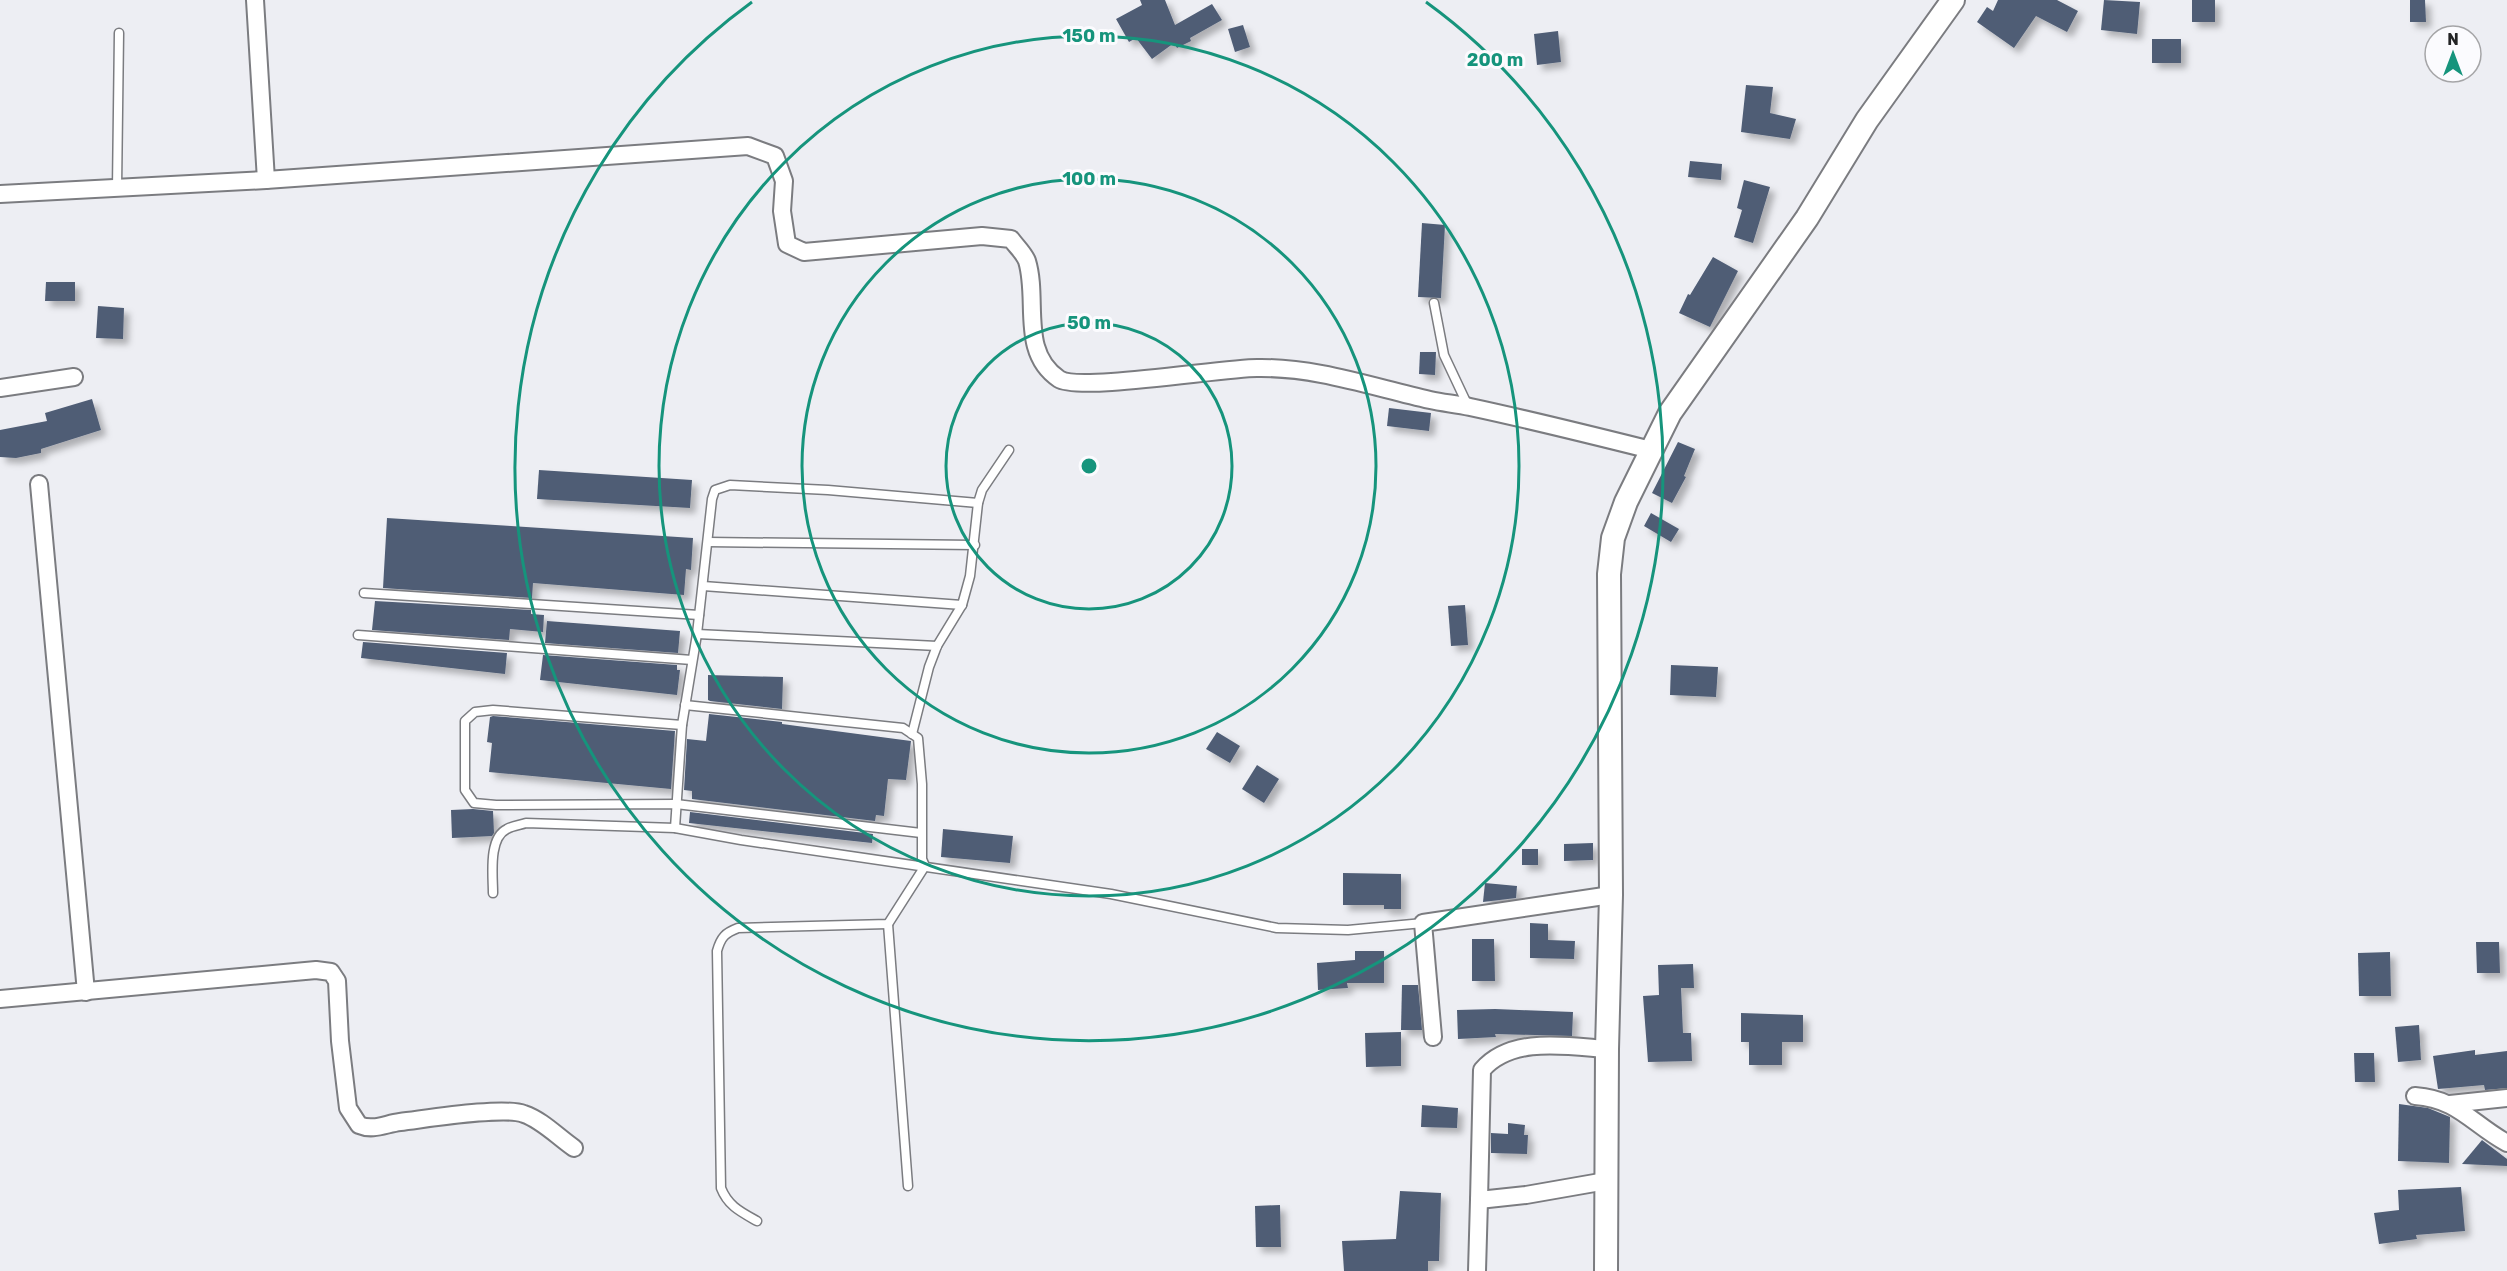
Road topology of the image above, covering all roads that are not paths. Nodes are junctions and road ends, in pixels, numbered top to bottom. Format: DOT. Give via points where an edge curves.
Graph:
graph roads {
  1 [pos="255,0"];
  2 [pos="1953,0"];
  3 [pos="119,33"];
  4 [pos="266,180"];
  5 [pos="117,188"];
  6 [pos="0,194"];
  7 [pos="1434,303"];
  8 [pos="74,377"];
  9 [pos="0,388"];
  10 [pos="1469,406"];
  11 [pos="1009,450"];
  12 [pos="1651,450"];
  13 [pos="39,484"];
  14 [pos="978,503"];
  15 [pos="708,542"];
  16 [pos="975,545"];
  17 [pos="704,586"];
  18 [pos="364,593"];
  19 [pos="962,605"];
  20 [pos="699,615"];
  21 [pos="697,634"];
  22 [pos="357,635"];
  23 [pos="937,646"];
  24 [pos="692,660"];
  25 [pos="685,705"];
  26 [pos="682,725"];
  27 [pos="912,734"];
  28 [pos="676,804"];
  29 [pos="675,828"];
  30 [pos="921,833"];
  31 [pos="925,866"];
  32 [pos="493,893"];
  33 [pos="1611,895"];
  34 [pos="1423,923"];
  35 [pos="888,924"];
  36 [pos="86,992"];
  37 [pos="0,999"];
  38 [pos="1433,1037"];
  39 [pos="1607,1048"];
  40 [pos="2415,1096"];
  41 [pos="2507,1098"];
  42 [pos="2450,1104"];
  43 [pos="2507,1143"];
  44 [pos="574,1148"];
  45 [pos="1606,1181"];
  46 [pos="908,1186"];
  47 [pos="1479,1200"];
  48 [pos="757,1221"];
  49 [pos="1477,1271"];
  50 [pos="1606,1271"];
  1 -- 4 [label="street"];
  2 -- 12 [label="street" via="1867,120 1807,219 1670,413"];
  3 -- 5 [label="lane"];
  4 -- 5 [label="street"];
  4 -- 10 [label="street" via="748,146 775,156 784,181 782,211 787,244 804,252 982,236 1011,239 1026,259 1032,328 1038,350 1045,368 1062,381 1096,383 1256,368 1309,370"];
  5 -- 6 [label="street"];
  7 -- 10 [label="lane" via="1444,356"];
  8 -- 9 [label="street"];
  10 -- 12 [label="street"];
  11 -- 14 [label="lane" via="988,478"];
  12 -- 33 [label="street" via="1613,538 1609,574"];
  13 -- 36 [label="street"];
  14 -- 15 [label="lane" via="730,485 716,490 712,499"];
  14 -- 16 [label="lane"];
  15 -- 16 [label="lane"];
  15 -- 17 [label="lane"];
  16 -- 19 [label="lane"];
  17 -- 19 [label="lane"];
  17 -- 20 [label="lane"];
  18 -- 20 [label="lane"];
  19 -- 23 [label="lane"];
  20 -- 21 [label="lane"];
  21 -- 23 [label="lane"];
  21 -- 24 [label="lane"];
  22 -- 24 [label="lane"];
  23 -- 27 [label="lane"];
  24 -- 25 [label="lane"];
  25 -- 26 [label="lane"];
  25 -- 27 [label="lane" via="903,728"];
  26 -- 28 [label="lane"];
  26 -- 28 [label="lane" via="493,710 475,712 465,721 465,790 474,803"];
  27 -- 30 [label="lane" via="918,738 921,758"];
  28 -- 29 [label="lane"];
  28 -- 30 [label="lane"];
  29 -- 31 [label="lane"];
  29 -- 32 [label="lane" via="526,823 505,829 495,847"];
  30 -- 31 [label="lane"];
  31 -- 34 [label="lane" via="1111,894 1277,928 1348,930"];
  31 -- 35 [label="lane"];
  33 -- 34 [label="street"];
  33 -- 39 [label="street"];
  34 -- 38 [label="street"];
  35 -- 46 [label="lane"];
  35 -- 48 [label="lane" via="738,928 726,932 720,940 717,951 721,1188 735,1209"];
  36 -- 37 [label="street"];
  36 -- 44 [label="street" via="316,970 331,972 337,981 348,1108 359,1125 371,1128 516,1112 532,1118"];
  39 -- 45 [label="street"];
  39 -- 47 [label="street" via="1538,1046 1506,1051 1492,1058 1482,1070"];
  40 -- 42 [label="street" via="2434,1097"];
  41 -- 42 [label="street"];
  42 -- 43 [label="street"];
  45 -- 47 [label="street"];
  45 -- 50 [label="street"];
  47 -- 49 [label="street"];
}
